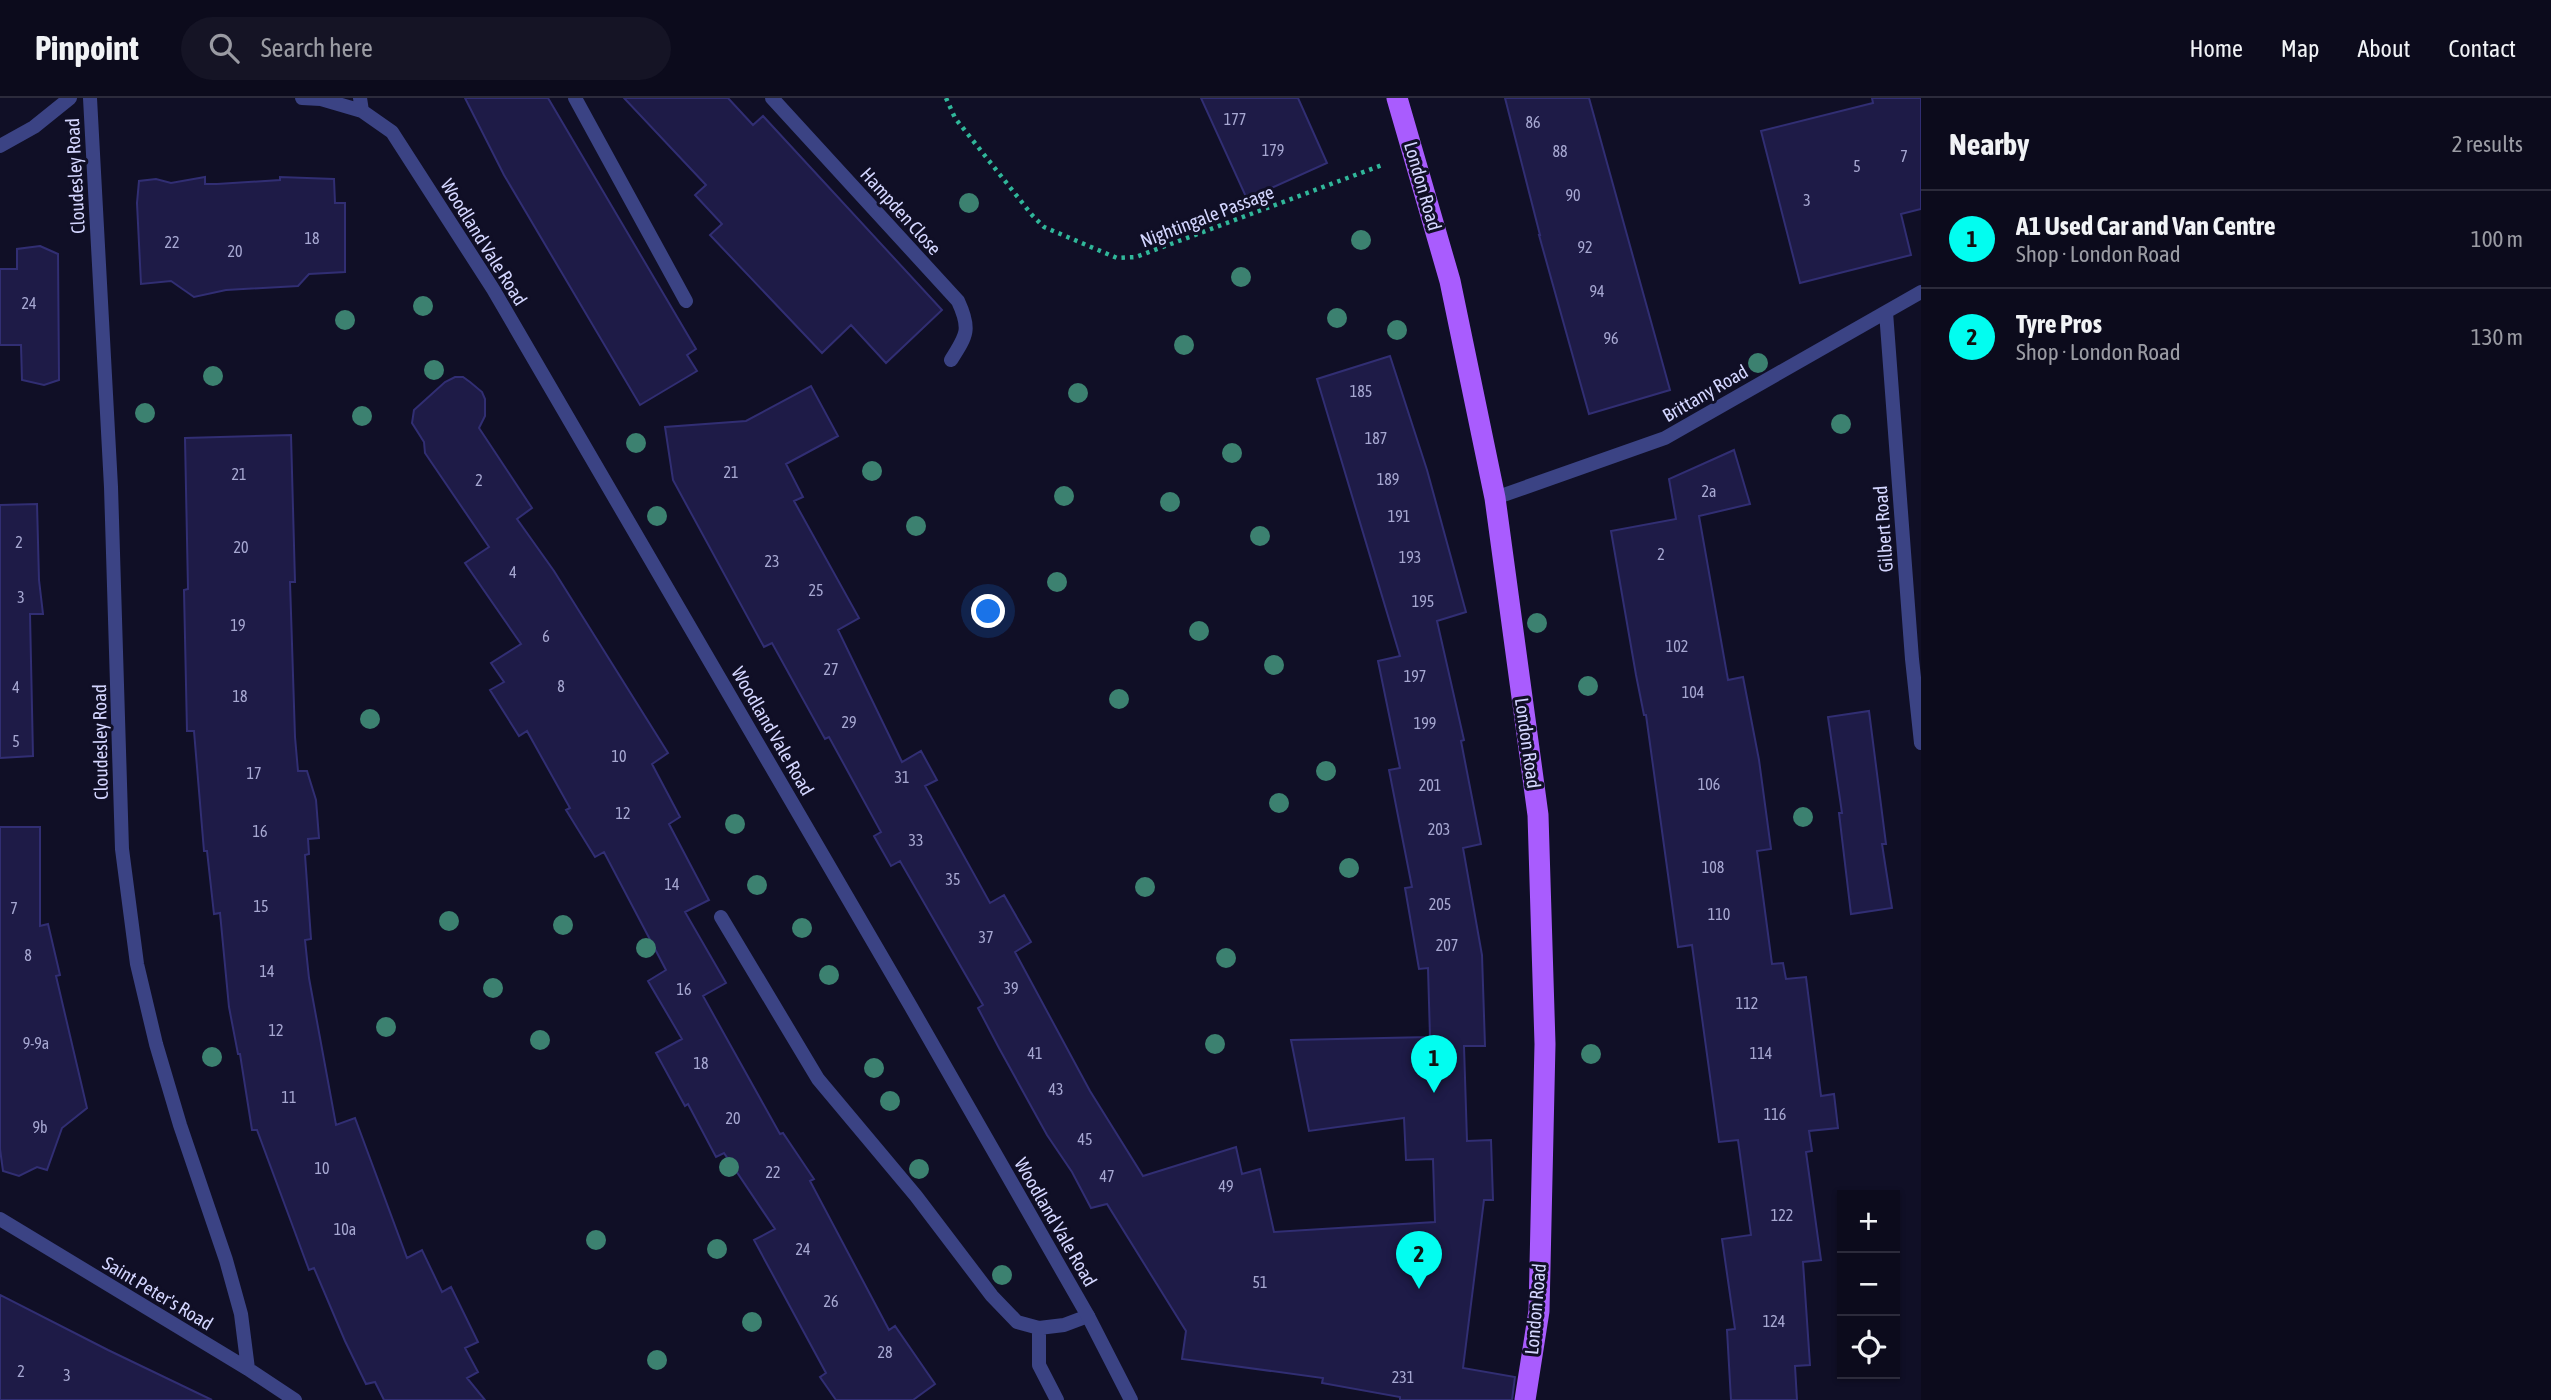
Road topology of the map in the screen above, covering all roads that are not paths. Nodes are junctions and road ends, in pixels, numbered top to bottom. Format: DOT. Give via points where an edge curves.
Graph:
graph roads {
  1 [pos="70,98"];
  2 [pos="90,98"];
  3 [pos="302,98"];
  4 [pos="575,98"];
  5 [pos="772,98"];
  6 [pos="1397,98"];
  7 [pos="361,105"];
  8 [pos="0,146"];
  9 [pos="1921,292"];
  10 [pos="686,301"];
  11 [pos="1886,312"];
  12 [pos="951,360"];
  13 [pos="1495,498"];
  14 [pos="1921,743"];
  15 [pos="722,917"];
  16 [pos="0,1219"];
  17 [pos="1088,1316"];
  18 [pos="1039,1328"];
  19 [pos="247,1369"];
  20 [pos="295,1400"];
  21 [pos="1057,1400"];
  22 [pos="1131,1400"];
  23 [pos="1525,1400"];
  1 -- 8 [label="street" via="34,127"];
  2 -- 19 [label="street, Cloudesley Road" via="111,487 123,862 137,964 156,1045 226,1260 241,1314"];
  3 -- 7 [label="street, Woodland Vale Road"];
  4 -- 10 [label="street"];
  5 -- 12 [label="street, Hampden Close" via="958,301 967,320 966,338"];
  6 -- 13 [label="main road, London Road" via="1450,281"];
  7 -- 17 [label="street, Woodland Vale Road" via="392,132 493,289"];
  9 -- 11 [label="street, Brittany Road"];
  11 -- 13 [label="street, Brittany Road" via="1665,438"];
  11 -- 14 [label="street, Gilbert Road"];
  13 -- 23 [label="main road, London Road" via="1539,828 1545,1044 1539,1311"];
  15 -- 18 [label="street" via="818,1079 992,1296 1017,1322"];
  16 -- 19 [label="street, Saint Peter's Road"];
  17 -- 18 [label="street"];
  17 -- 22 [label="street, Woodland Vale Road"];
  18 -- 21 [label="street" via="1040,1365"];
  19 -- 20 [label="street, Saint Peter's Road"];
}
